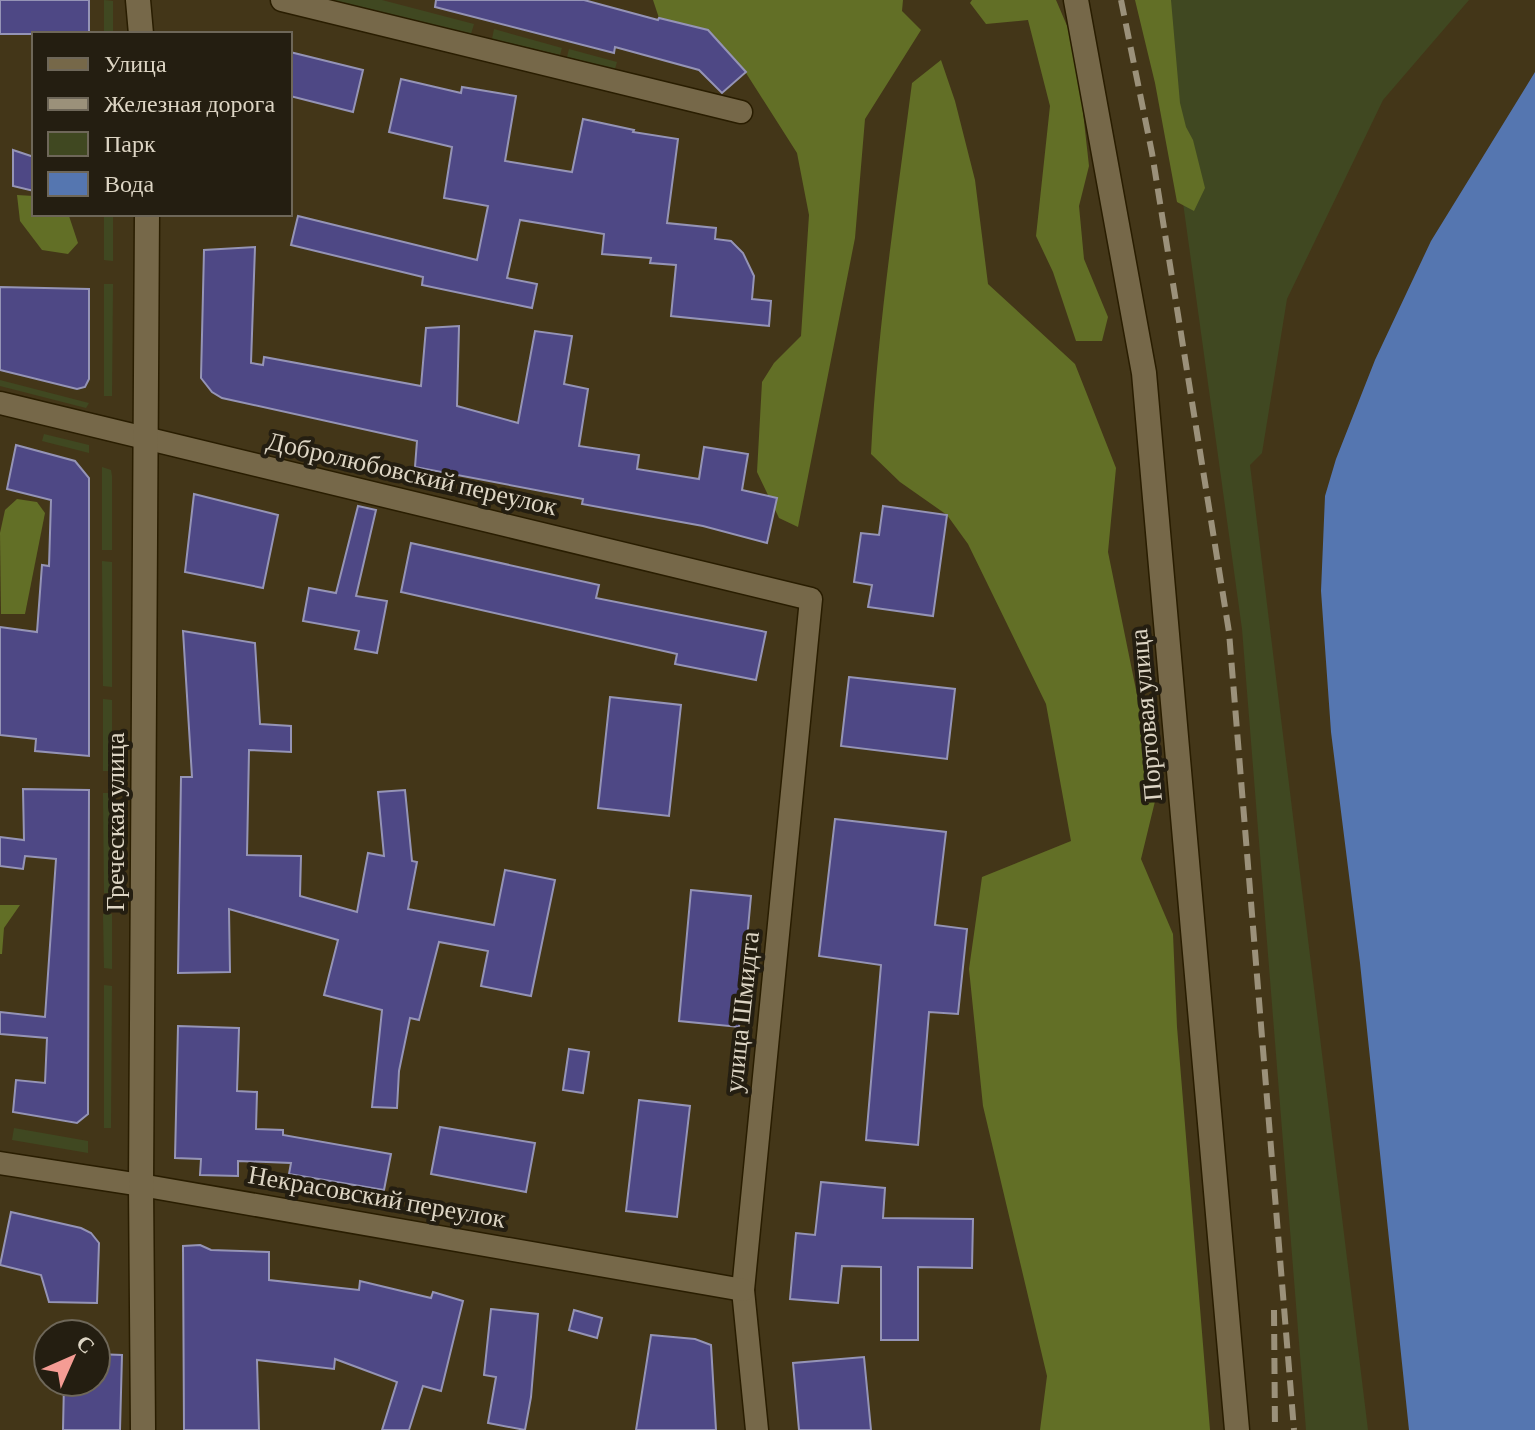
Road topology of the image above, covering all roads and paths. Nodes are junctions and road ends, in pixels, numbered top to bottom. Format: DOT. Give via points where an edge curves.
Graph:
graph roads {
  1 [pos="138,0"];
  2 [pos="282,0"];
  3 [pos="1076,0"];
  4 [pos="141,32"];
  5 [pos="741,112"];
  6 [pos="147,216"];
  7 [pos="0,403"];
  8 [pos="145,439"];
  9 [pos="811,599"];
  10 [pos="0,1163"];
  11 [pos="141,1185"];
  12 [pos="743,1290"];
  13 [pos="143,1430"];
  14 [pos="757,1430"];
  15 [pos="1237,1430"];
  1 -- 4 [label="street"];
  2 -- 5 [label="street"];
  3 -- 15 [label="street, Портовая улица" via="1144,373"];
  6 -- 8 [label="street, Греческая улица"];
  7 -- 8 [label="street, Добролюбовский переулок"];
  8 -- 9 [label="street, Добролюбовский переулок"];
  8 -- 11 [label="street, Греческая улица"];
  9 -- 12 [label="street, улица Шмидта"];
  10 -- 11 [label="street, Некрасовский переулок"];
  11 -- 12 [label="street, Некрасовский переулок"];
  11 -- 13 [label="street, Греческая улица"];
  12 -- 14 [label="street, улица Шмидта"];
}
